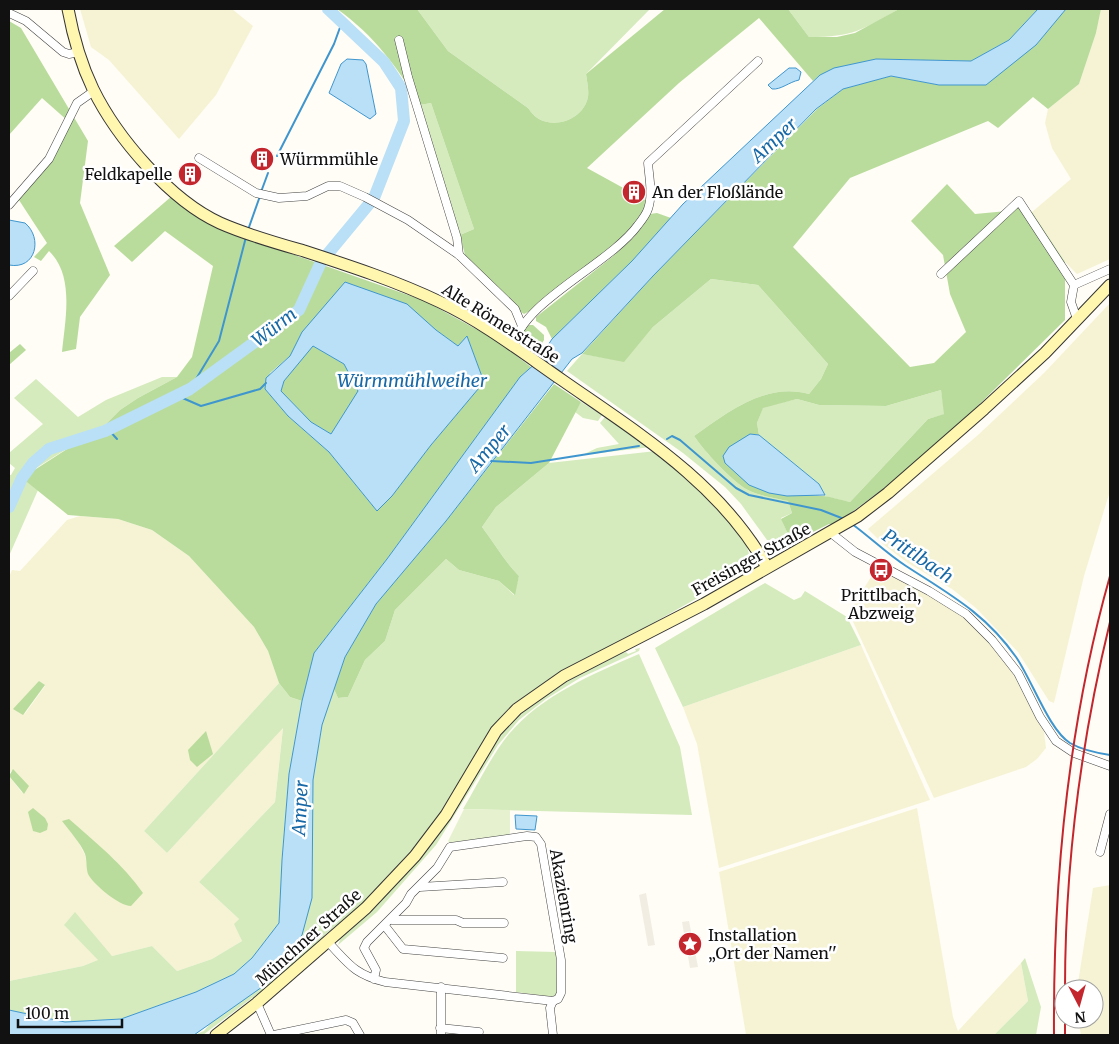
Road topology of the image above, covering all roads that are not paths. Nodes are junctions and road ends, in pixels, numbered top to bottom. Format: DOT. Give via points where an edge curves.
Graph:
graph roads {
  1 [pos="68,9"];
  2 [pos="9,13"];
  3 [pos="399,40"];
  4 [pos="79,52"];
  5 [pos="758,61"];
  6 [pos="94,91"];
  7 [pos="199,158"];
  8 [pos="9,205"];
  9 [pos="460,255"];
  10 [pos="1110,269"];
  11 [pos="33,271"];
  12 [pos="941,274"];
  13 [pos="1074,285"];
  14 [pos="1110,285"];
  15 [pos="10,292"];
  16 [pos="1077,319"];
  17 [pos="522,326"];
  18 [pos="514,347"];
  19 [pos="831,533"];
  20 [pos="767,567"];
  21 [pos="1110,766"];
  22 [pos="1110,814"];
  23 [pos="1100,852"];
  24 [pos="415,856"];
  25 [pos="503,882"];
  26 [pos="420,887"];
  27 [pos="392,920"];
  28 [pos="504,923"];
  29 [pos="386,926"];
  30 [pos="328,942"];
  31 [pos="503,958"];
  32 [pos="374,979"];
  33 [pos="441,987"];
  34 [pos="553,1000"];
  35 [pos="257,1003"];
  36 [pos="441,1032"];
  37 [pos="479,1032"];
  38 [pos="216,1035"];
  39 [pos="272,1035"];
  40 [pos="360,1035"];
  41 [pos="553,1035"];
  1 -- 4 [label="main road, Alte Römerstraße"];
  2 -- 4 [label="street" via="26,21 63,52"];
  3 -- 9 [label="street"];
  4 -- 6 [label="main road, Alte Römerstraße"];
  5 -- 17 [label="street" via="648,163 649,206 631,234"];
  6 -- 8 [label="street" via="77,103 49,159"];
  6 -- 18 [label="main road, Alte Römerstraße" via="126,140 175,193 217,221 388,280 441,302"];
  7 -- 9 [label="street" via="256,193 279,198 308,196 328,186 340,186 408,220"];
  9 -- 17 [label="street" via="514,309"];
  10 -- 13 [label="street"];
  11 -- 15 [label="street"];
  12 -- 13 [label="street" via="1019,201"];
  13 -- 16 [label="street" via="1071,302"];
  14 -- 16 [label="main road, Freisinger Straße"];
  16 -- 19 [label="main road, Freisinger Straße" via="984,409 888,492"];
  17 -- 18 [label="street"];
  18 -- 20 [label="main road, Alte Römerstraße" via="656,446 692,476 742,528"];
  19 -- 20 [label="main road, Freisinger Straße"];
  19 -- 21 [label="street" via="855,552 966,614 1000,648 1018,673 1056,741 1074,753"];
  20 -- 24 [label="main road, Freisinger Straße" via="564,676 516,709 496,731 446,815"];
  22 -- 23 [label="street"];
  24 -- 30 [label="main road, Münchner Straße" via="366,908"];
  25 -- 26 [label="street"];
  26 -- 27 [label="street, Akazienring"];
  26 -- 34 [label="street, Akazienring" via="450,847 536,837 541,844 561,960 561,993 558,999"];
  27 -- 28 [label="street"];
  27 -- 29 [label="street, Akazienring"];
  29 -- 31 [label="street" via="403,949"];
  29 -- 32 [label="street, Akazienring" via="364,948 376,970"];
  30 -- 32 [label="street" via="358,973"];
  30 -- 35 [label="main road, Münchner Straße"];
  32 -- 33 [label="street"];
  33 -- 34 [label="street"];
  33 -- 36 [label="street"];
  34 -- 41 [label="street" via="550,1008"];
  35 -- 38 [label="main road, Münchner Straße"];
  35 -- 39 [label="street"];
  36 -- 37 [label="street"];
  39 -- 40 [label="street" via="346,1020 353,1023"];
}
